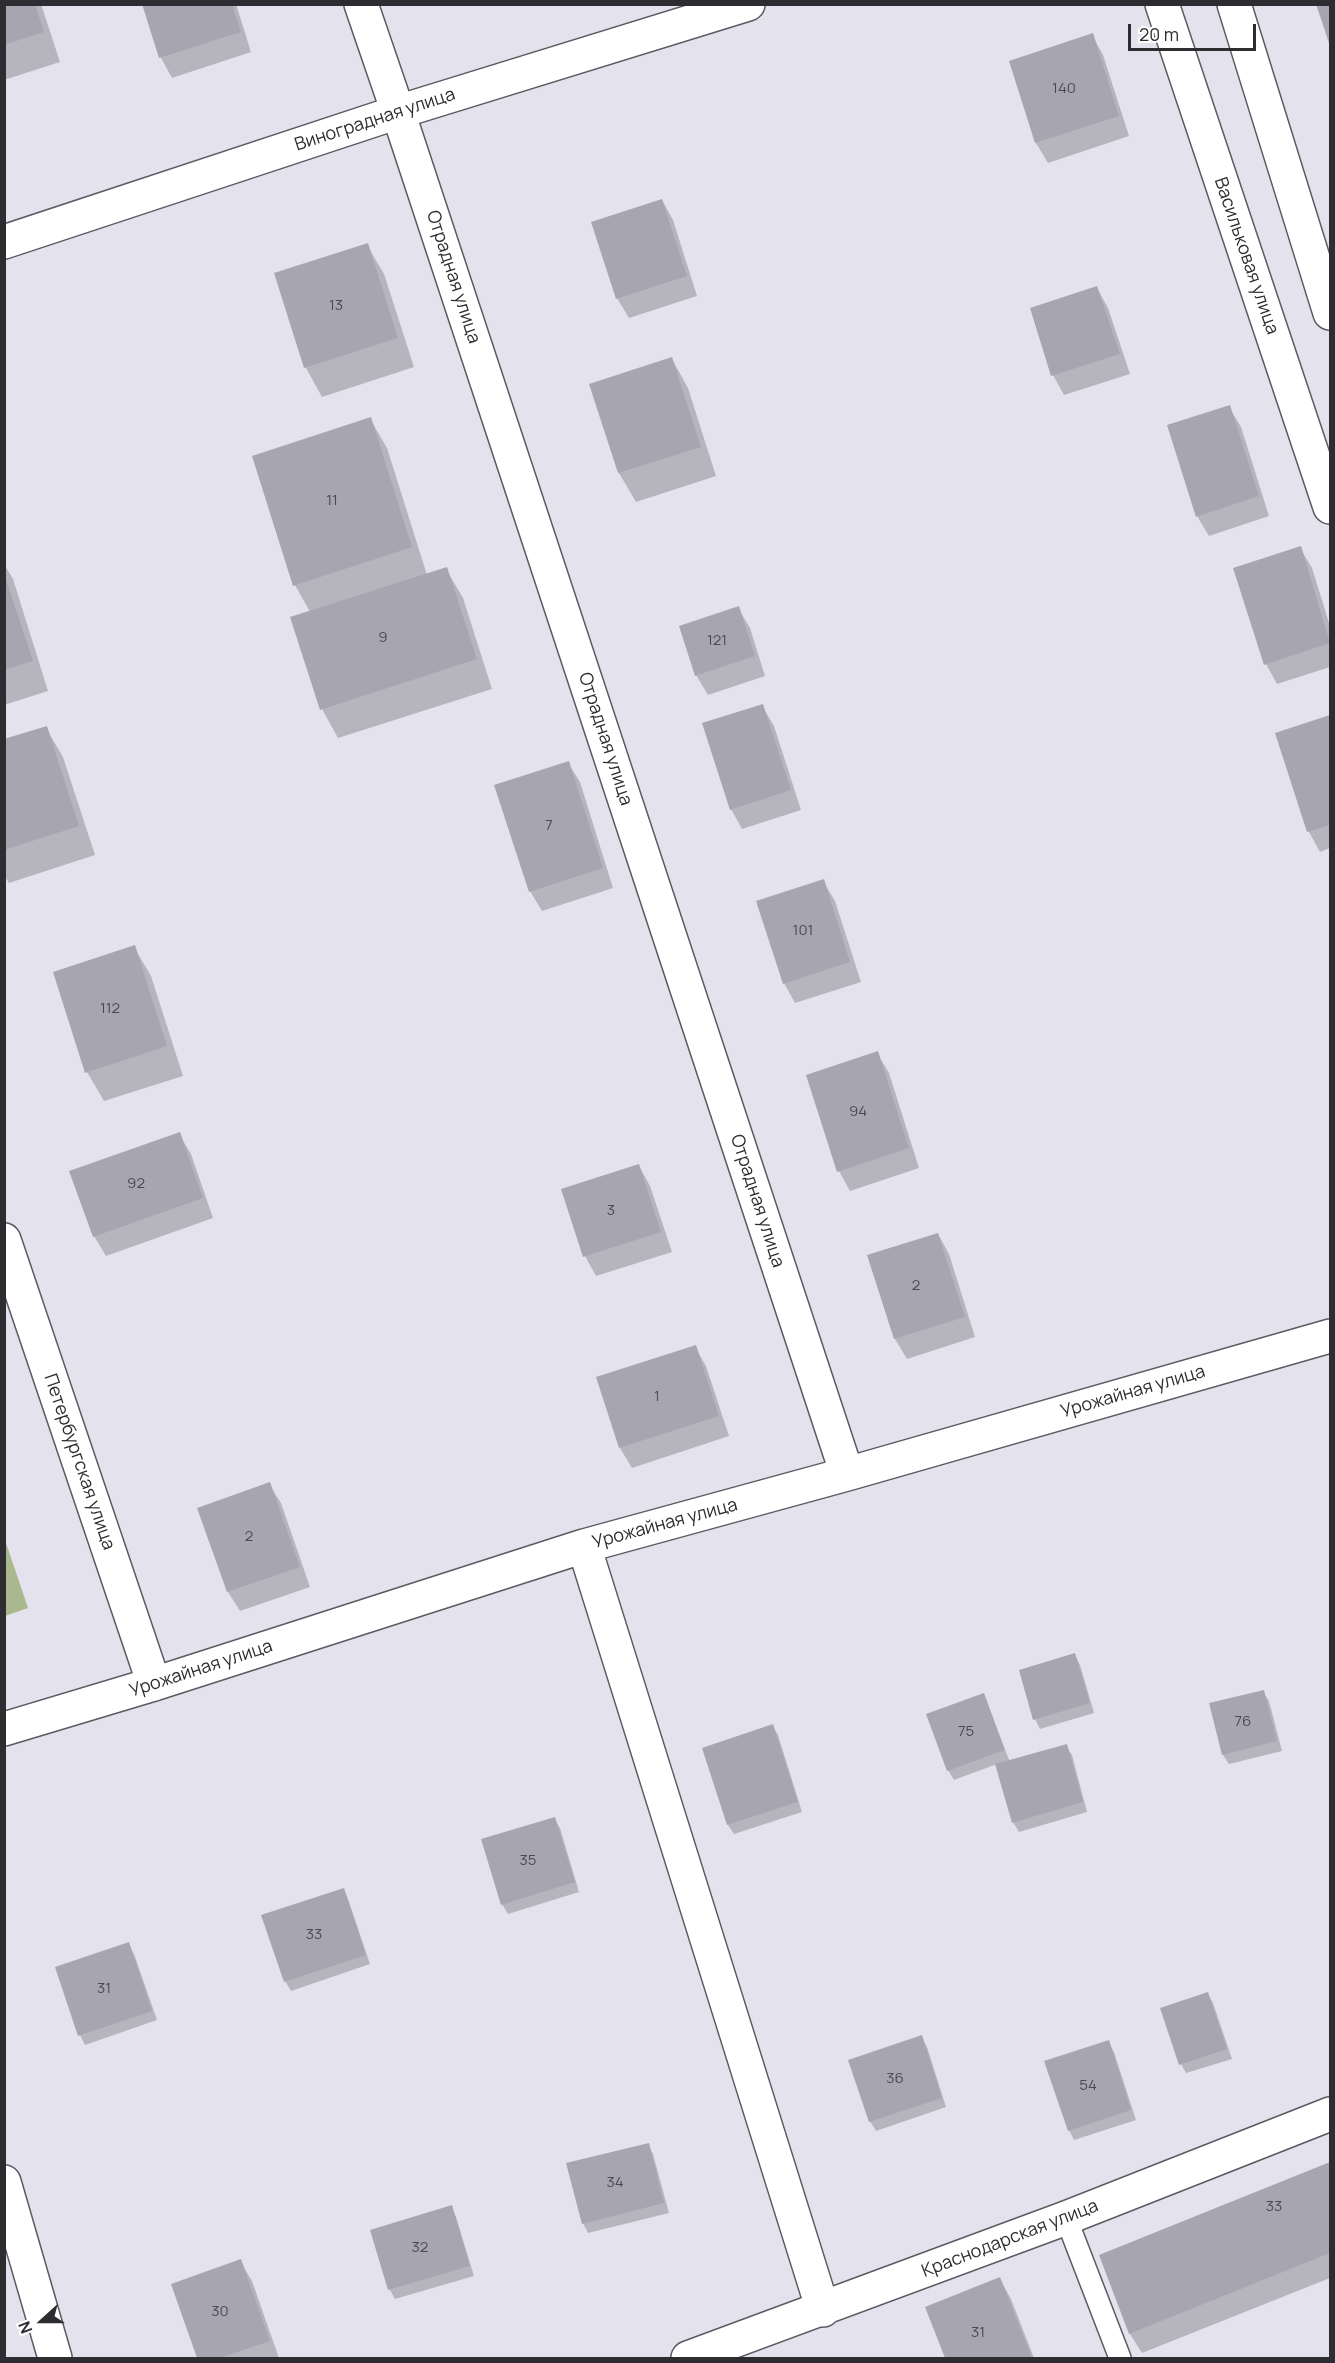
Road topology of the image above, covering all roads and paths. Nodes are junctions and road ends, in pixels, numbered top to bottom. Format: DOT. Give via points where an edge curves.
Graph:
graph roads {
  1 [pos="361,4"];
  2 [pos="748,4"];
  3 [pos="1162,4"];
  4 [pos="1234,4"];
  5 [pos="398,112"];
  6 [pos="4,242"];
  7 [pos="1330,313"];
  8 [pos="1330,507"];
  9 [pos="4,1240"];
  10 [pos="1330,1336"];
  11 [pos="847,1474"];
  12 [pos="584,1546"];
  13 [pos="153,1684"];
  14 [pos="4,1729"];
  15 [pos="1330,2114"];
  16 [pos="4,2182"];
  17 [pos="1066,2218"];
  18 [pos="823,2310"];
  19 [pos="55,2358"];
  20 [pos="688,2358"];
  21 [pos="1120,2358"];
  1 -- 5 [label="street, Отрадная улица"];
  2 -- 5 [label="street, Виноградная улица"];
  3 -- 8 [label="street, Васильковая улица"];
  4 -- 7 [label="street"];
  5 -- 6 [label="street, Виноградная улица"];
  5 -- 11 [label="street, Отрадная улица"];
  9 -- 13 [label="street, Петербургская улица"];
  10 -- 11 [label="street, Урожайная улица"];
  11 -- 12 [label="street, Урожайная улица"];
  12 -- 13 [label="street, Урожайная улица"];
  12 -- 18 [label="street"];
  13 -- 14 [label="street, Урожайная улица"];
  15 -- 17 [label="street, Краснодарская улица"];
  16 -- 19 [label="street"];
  17 -- 18 [label="street, Краснодарская улица"];
  17 -- 21 [label="lane"];
  18 -- 20 [label="street, Краснодарская улица"];
}
